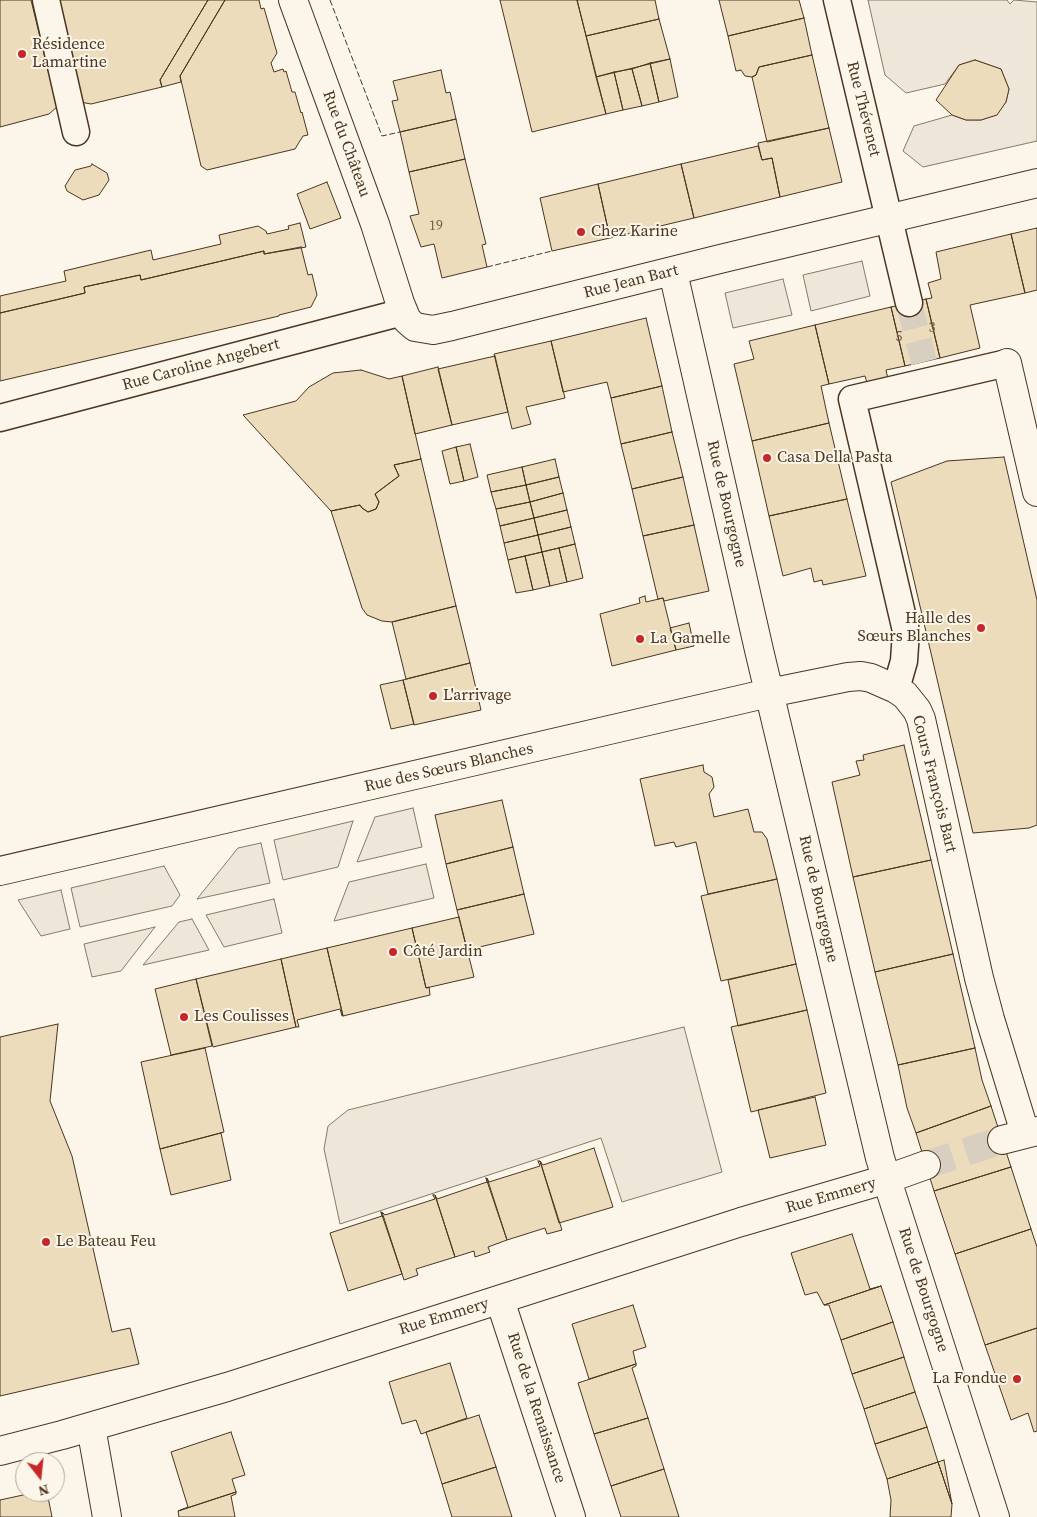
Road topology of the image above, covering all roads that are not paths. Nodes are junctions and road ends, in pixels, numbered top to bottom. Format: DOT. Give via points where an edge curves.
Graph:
graph roads {
  1 [pos="46,0"];
  2 [pos="293,0"];
  3 [pos="837,0"];
  4 [pos="76,132"];
  5 [pos="1037,184"];
  6 [pos="889,218"];
  7 [pos="672,272"];
  8 [pos="399,300"];
  9 [pos="909,303"];
  10 [pos="1007,363"];
  11 [pos="0,418"];
  12 [pos="1037,492"];
  13 [pos="896,688"];
  14 [pos="769,693"];
  15 [pos="0,871"];
  16 [pos="1021,1135"];
  17 [pos="926,1165"];
  18 [pos="887,1179"];
  19 [pos="500,1300"];
  20 [pos="91,1427"];
  21 [pos="0,1451"];
  22 [pos="107,1517"];
  23 [pos="571,1517"];
  24 [pos="995,1517"];
  1 -- 4 [label="street"];
  2 -- 8 [label="street, Rue du Château" via="378,231"];
  3 -- 6 [label="street, Rue Thévenet"];
  5 -- 6 [label="street, Rue Jean Bart"];
  6 -- 7 [label="street, Rue Jean Bart"];
  6 -- 9 [label="street"];
  7 -- 8 [label="street, Rue Jean Bart" via="433,330 415,327 407,320"];
  7 -- 14 [label="street, Rue de Bourgogne"];
  8 -- 11 [label="street, Rue Caroline Angebert"];
  10 -- 12 [label="street"];
  10 -- 13 [label="street" via="926,371 852,399 906,631 904,661"];
  13 -- 14 [label="street, Rue des Sœurs Blanches" via="861,676"];
  13 -- 16 [label="street, Cours François Bart" via="917,710 922,725 979,978"];
  14 -- 15 [label="street, Rue des Sœurs Blanches"];
  14 -- 18 [label="street, Rue de Bourgogne"];
  17 -- 18 [label="street"];
  18 -- 19 [label="street, Rue Emmery" via="741,1222"];
  18 -- 24 [label="street, Rue de Bourgogne"];
  19 -- 20 [label="street, Rue Emmery"];
  19 -- 23 [label="street, Rue de la Renaissance"];
  20 -- 21 [label="street, Rue Emmery"];
  20 -- 22 [label="street"];
}
